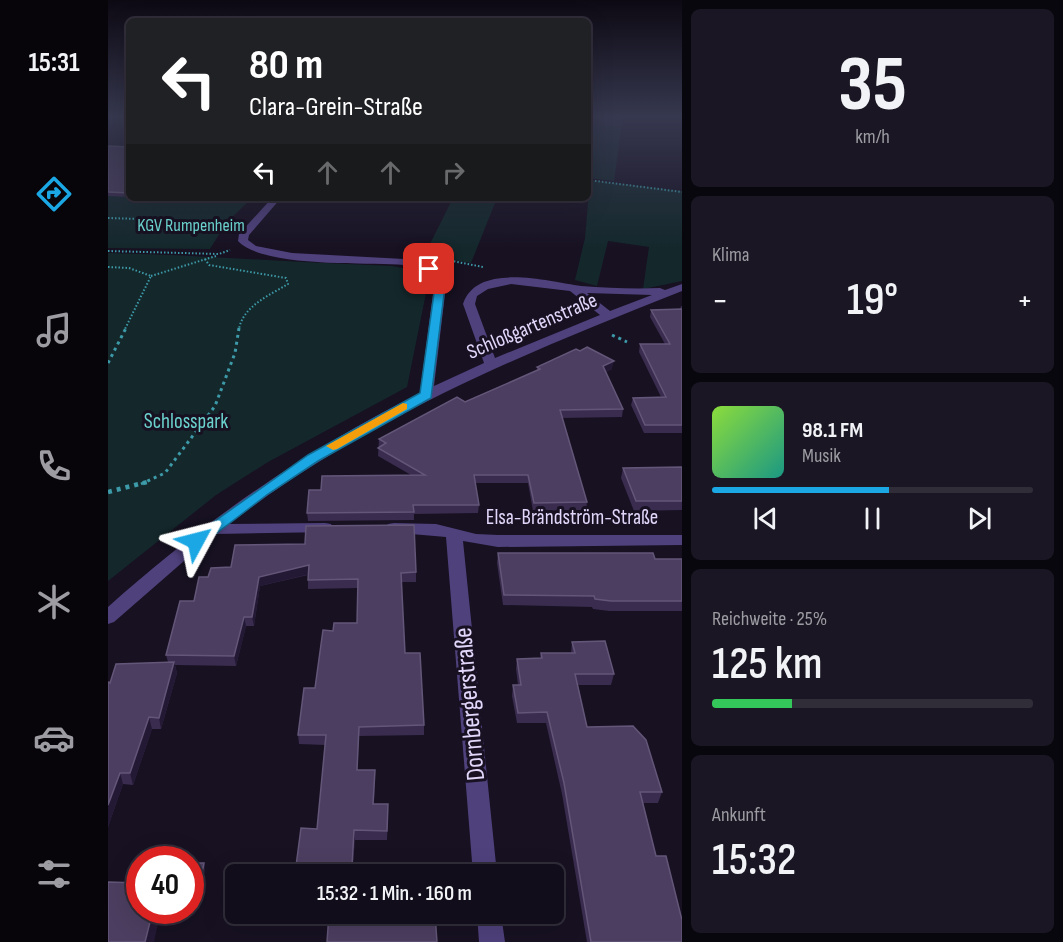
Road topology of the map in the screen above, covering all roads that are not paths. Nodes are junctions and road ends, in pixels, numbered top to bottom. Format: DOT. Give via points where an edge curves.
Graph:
graph roads {
  1 [pos="274,201"];
  2 [pos="565,286"];
  3 [pos="679,288"];
  4 [pos="608,316"];
  5 [pos="491,365"];
  6 [pos="426,395"];
  7 [pos="346,528"];
  8 [pos="380,528"];
  9 [pos="211,530"];
  10 [pos="454,533"];
  11 [pos="682,540"];
  12 [pos="108,617"];
  13 [pos="484,864"];
  14 [pos="490,924"];
  15 [pos="492,942"];
  1 -- 6 [label="street" via="243,239 250,249 274,255 404,262 434,273 439,294"];
  2 -- 3 [label="street" via="634,292"];
  2 -- 4 [label="street" via="590,299"];
  2 -- 5 [label="street" via="513,282 485,286 472,294 469,304"];
  3 -- 4 [label="street, Schloßgartenstraße"];
  4 -- 5 [label="street, Schloßgartenstraße"];
  5 -- 6 [label="street, Schloßgartenstraße"];
  6 -- 9 [label="street, Schloßgartenstraße" via="313,458"];
  7 -- 9 [label="street"];
  8 -- 10 [label="street, Elsa-Brändström-Straße" via="424,527"];
  9 -- 12 [label="street, Schloßgartenstraße"];
  10 -- 11 [label="street, Elsa-Brändström-Straße" via="498,541"];
  10 -- 13 [label="street, Dornbergerstraße"];
  14 -- 15 [label="street"];
}
